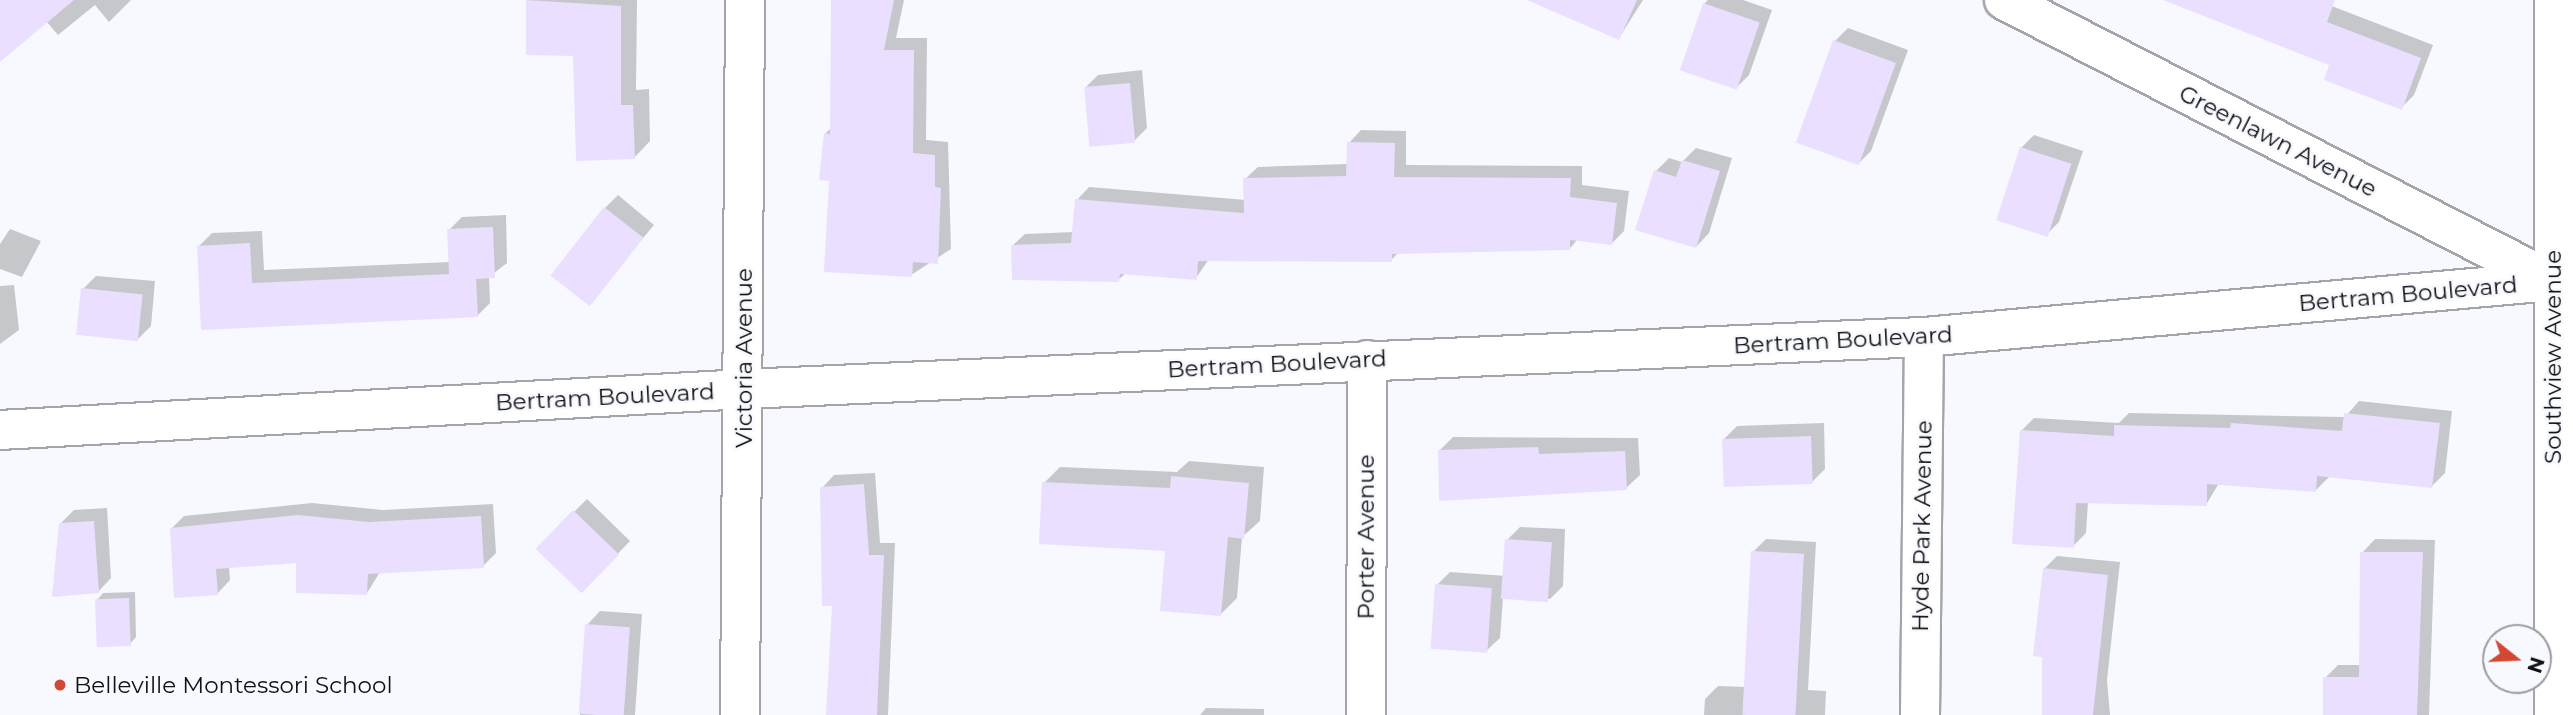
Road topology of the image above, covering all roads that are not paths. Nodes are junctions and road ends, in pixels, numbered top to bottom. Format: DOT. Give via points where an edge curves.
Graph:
graph roads {
  1 [pos="745,0"];
  2 [pos="2004,0"];
  3 [pos="2554,0"];
  4 [pos="2552,281"];
  5 [pos="1924,337"];
  6 [pos="1367,360"];
  7 [pos="745,389"];
  8 [pos="0,430"];
  9 [pos="740,715"];
  10 [pos="1366,715"];
  11 [pos="1920,715"];
  12 [pos="2554,715"];
  1 -- 7 [label="street, Victoria Avenue"];
  2 -- 4 [label="street, Greenlawn Avenue"];
  3 -- 4 [label="street, Southview Avenue"];
  4 -- 5 [label="street, Bertram Boulevard"];
  4 -- 12 [label="street, Southview Avenue"];
  5 -- 6 [label="street, Bertram Boulevard"];
  5 -- 11 [label="street, Hyde Park Avenue"];
  6 -- 7 [label="street, Bertram Boulevard"];
  6 -- 10 [label="street, Porter Avenue"];
  7 -- 8 [label="street, Bertram Boulevard"];
  7 -- 9 [label="street, Victoria Avenue"];
}
